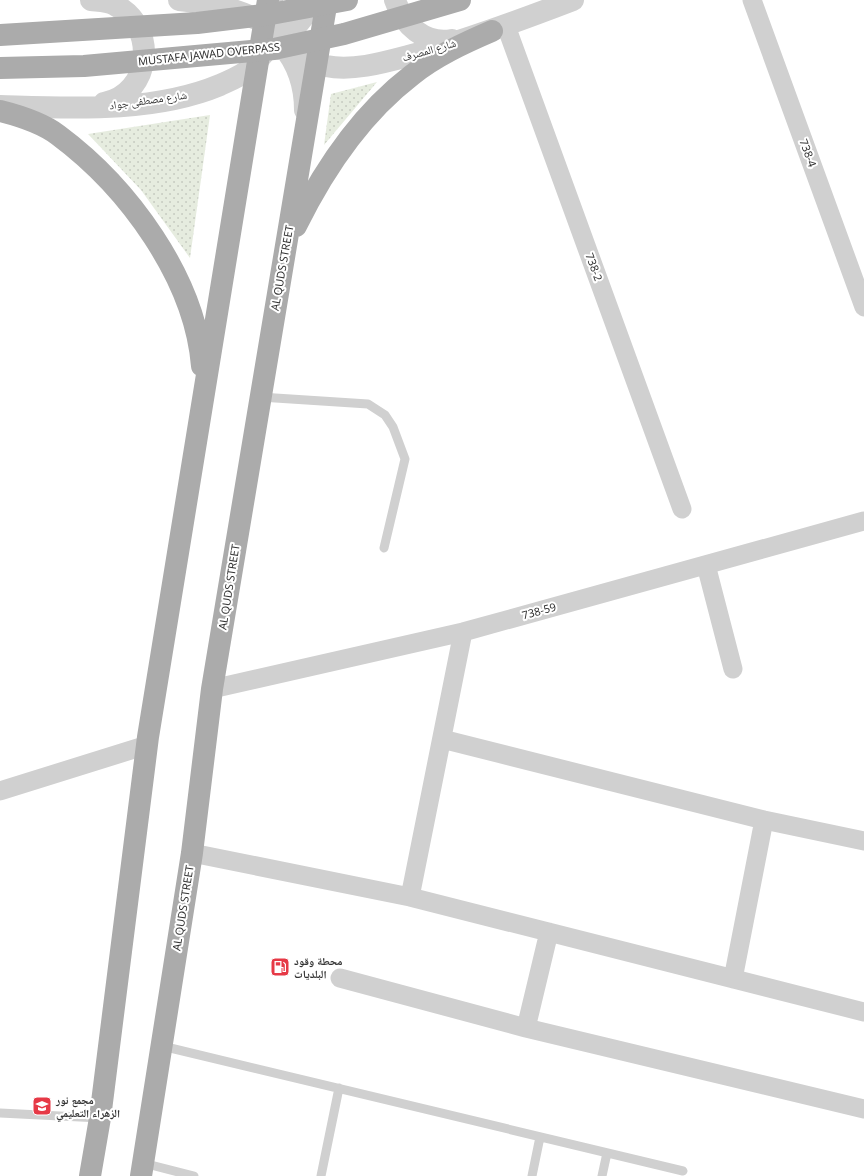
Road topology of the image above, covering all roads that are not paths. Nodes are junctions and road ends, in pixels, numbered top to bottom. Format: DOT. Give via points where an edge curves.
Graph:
graph roads {
  1 [pos="91,0"];
  2 [pos="179,0"];
  3 [pos="268,0"];
  4 [pos="272,0"];
  5 [pos="307,0"];
  6 [pos="317,0"];
  7 [pos="327,0"];
  8 [pos="347,0"];
  9 [pos="395,0"];
  10 [pos="460,0"];
  11 [pos="573,0"];
  12 [pos="752,0"];
  13 [pos="491,31"];
  14 [pos="0,35"];
  15 [pos="278,35"];
  16 [pos="258,60"];
  17 [pos="316,62"];
  18 [pos="0,68"];
  19 [pos="0,106"];
  20 [pos="71,108"];
  21 [pos="250,109"];
  22 [pos="0,111"];
  23 [pos="305,134"];
  24 [pos="282,267"];
  25 [pos="864,307"];
  26 [pos="260,397"];
  27 [pos="201,407"];
  28 [pos="682,509"];
  29 [pos="864,521"];
  30 [pos="384,548"];
  31 [pos="706,565"];
  32 [pos="463,632"];
  33 [pos="733,669"];
  34 [pos="212,689"];
  35 [pos="442,738"];
  36 [pos="147,746"];
  37 [pos="0,791"];
  38 [pos="764,820"];
  39 [pos="864,841"];
  40 [pos="192,853"];
  41 [pos="410,897"];
  42 [pos="549,932"];
  43 [pos="340,978"];
  44 [pos="733,979"];
  45 [pos="864,1012"];
  46 [pos="526,1028"];
  47 [pos="162,1046"];
  48 [pos="339,1088"];
  49 [pos="864,1109"];
  50 [pos="0,1113"];
  51 [pos="100,1118"];
  52 [pos="540,1137"];
  53 [pos="607,1153"];
  54 [pos="142,1170"];
  55 [pos="683,1171"];
  56 [pos="90,1176"];
  57 [pos="194,1176"];
  58 [pos="320,1176"];
  59 [pos="532,1176"];
  60 [pos="602,1176"];
  1 -- 20 [label="street" via="115,5 125,11 140,31 145,56 138,79 120,97 108,102"];
  2 -- 15 [label="street" via="241,12"];
  3 -- 15 [label="main road"];
  4 -- 15 [label="street, شارع المصرف"];
  5 -- 15 [label="street"];
  6 -- 15 [label="street"];
  7 -- 17 [label="main road, AL QUDS STREET"];
  8 -- 14 [label="main road, bridge" via="271,14 197,23"];
  9 -- 13 [label="street" via="404,20 413,30 436,40 448,41"];
  10 -- 18 [label="main road, MUSTAFA JAWAD OVERPASS, bridge" via="344,34 274,49 84,66"];
  11 -- 13 [label="street, شارع المصرف"];
  12 -- 25 [label="street, 738-4"];
  13 -- 17 [label="street, شارع المصرف" via="374,64 351,67 328,66"];
  13 -- 24 [label="main road" via="456,47 412,75 360,126 334,158 309,199 294,230"];
  13 -- 28 [label="street, 738-2"];
  15 -- 16 [label="main road"];
  15 -- 17 [label="street, شارع المصرف"];
  15 -- 21 [label="street"];
  15 -- 23 [label="street" via="291,55 303,84"];
  16 -- 20 [label="street, شارع مصطفى جواد" via="251,68 231,80 207,90 166,100"];
  16 -- 21 [label="main road"];
  17 -- 23 [label="main road, AL QUDS STREET"];
  19 -- 20 [label="street, شارع مصطفى جواد"];
  21 -- 27 [label="main road"];
  22 -- 27 [label="main road" via="33,121 58,135 107,180 149,229 166,258 193,322 200,352"];
  23 -- 24 [label="main road, AL QUDS STREET"];
  24 -- 26 [label="main road, AL QUDS STREET"];
  26 -- 30 [label="lane" via="368,404 385,415 393,426 405,459"];
  26 -- 34 [label="main road, AL QUDS STREET"];
  27 -- 36 [label="main road"];
  29 -- 31 [label="street, 738-59"];
  31 -- 32 [label="street, 738-59"];
  31 -- 33 [label="street"];
  32 -- 34 [label="street, 738-59"];
  32 -- 35 [label="street"];
  34 -- 40 [label="main road, AL QUDS STREET"];
  35 -- 38 [label="street"];
  35 -- 41 [label="street"];
  36 -- 37 [label="street"];
  36 -- 51 [label="main road"];
  38 -- 39 [label="street"];
  38 -- 44 [label="street"];
  40 -- 41 [label="street"];
  40 -- 47 [label="main road, AL QUDS STREET"];
  41 -- 42 [label="street"];
  42 -- 44 [label="street"];
  42 -- 46 [label="street"];
  43 -- 46 [label="street"];
  44 -- 45 [label="street"];
  46 -- 49 [label="street"];
  47 -- 48 [label="lane"];
  47 -- 54 [label="main road, AL QUDS STREET"];
  48 -- 52 [label="lane"];
  48 -- 58 [label="lane"];
  50 -- 51 [label="lane"];
  51 -- 56 [label="main road"];
  52 -- 53 [label="lane"];
  52 -- 59 [label="lane"];
  53 -- 55 [label="lane"];
  53 -- 60 [label="lane"];
  54 -- 57 [label="lane"];
}
